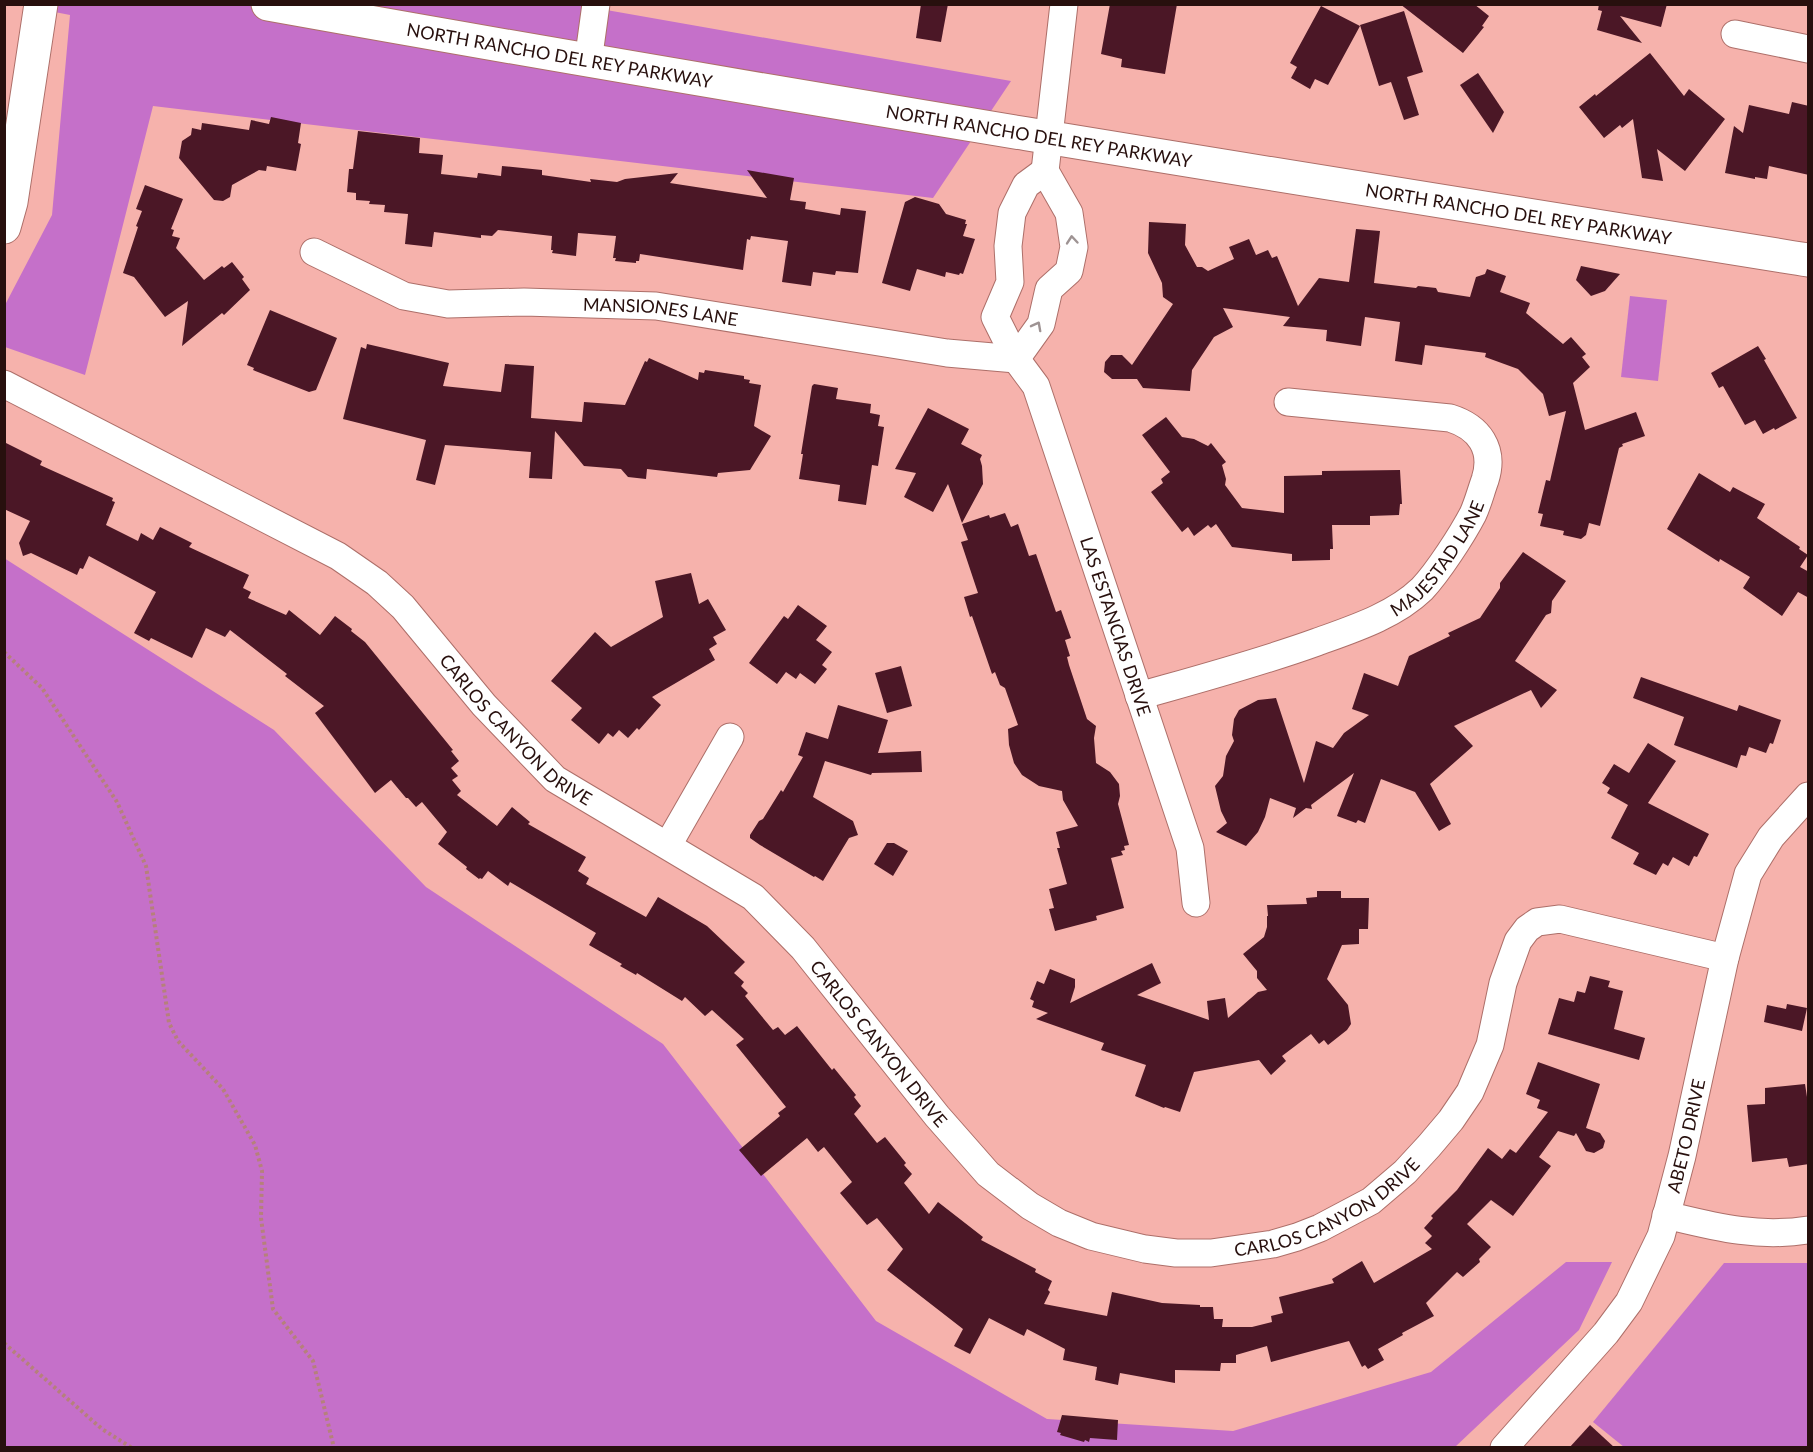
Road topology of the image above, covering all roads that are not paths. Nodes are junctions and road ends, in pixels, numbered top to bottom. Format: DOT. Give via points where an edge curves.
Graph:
graph roads {
  1 [pos="41,4"];
  2 [pos="268,4"];
  3 [pos="596,4"];
  4 [pos="1064,4"];
  5 [pos="1735,34"];
  6 [pos="1809,49"];
  7 [pos="588,62"];
  8 [pos="1049,139"];
  9 [pos="1045,171"];
  10 [pos="4,227"];
  11 [pos="314,252"];
  12 [pos="1809,260"];
  13 [pos="1010,282"];
  14 [pos="1049,289"];
  15 [pos="1016,359"];
  16 [pos="4,384"];
  17 [pos="1288,402"];
  18 [pos="1139,696"];
  19 [pos="730,737"];
  20 [pos="1809,795"];
  21 [pos="668,845"];
  22 [pos="1196,903"];
  23 [pos="1725,958"];
  24 [pos="1666,1215"];
  25 [pos="1809,1230"];
  26 [pos="1504,1448"];
  1 -- 10 [label="street"];
  2 -- 7 [label="street, NORTH RANCHO DEL REY PARKWAY"];
  3 -- 7 [label="street"];
  4 -- 8 [label="street"];
  5 -- 6 [label="street"];
  7 -- 8 [label="street, NORTH RANCHO DEL REY PARKWAY"];
  8 -- 9 [label="street"];
  8 -- 12 [label="street, NORTH RANCHO DEL REY PARKWAY"];
  9 -- 13 [label="street, LAS ESTANCIAS DRIVE" via="1026,185 1012,213 1008,246"];
  14 -- 9 [label="street, one-way" via="1069,271 1074,246 1069,213"];
  11 -- 15 [label="street, MANSIONES LANE" via="404,296 448,304 656,306 947,353"];
  13 -- 14 [label="street"];
  13 -- 15 [label="street, LAS ESTANCIAS DRIVE" via="995,317"];
  15 -- 14 [label="street, one-way" via="1041,324"];
  15 -- 18 [label="street, LAS ESTANCIAS DRIVE" via="1036,386"];
  16 -- 21 [label="street, CARLOS CANYON DRIVE" via="338,556 377,583 403,606 484,705 555,779"];
  17 -- 18 [label="street, MAJESTAD LANE" via="1461,421 1479,436 1488,457 1489,468 1473,513 1433,576 1421,590 1392,610 1353,629 1278,656"];
  18 -- 22 [label="street, LAS ESTANCIAS DRIVE" via="1190,848"];
  19 -- 21 [label="street"];
  20 -- 23 [label="street, ABETO DRIVE" via="1771,837 1748,874"];
  21 -- 23 [label="street, CARLOS CANYON DRIVE" via="753,897 776,920 988,1174 1059,1223 1118,1244 1176,1253 1211,1253 1297,1237 1371,1201 1406,1172 1470,1092 1490,1045 1511,958 1518,941 1537,922 1560,919"];
  23 -- 24 [label="street, ABETO DRIVE"];
  24 -- 25 [label="street" via="1757,1233"];
  24 -- 26 [label="street, ABETO DRIVE" via="1661,1236 1629,1302"];
}
